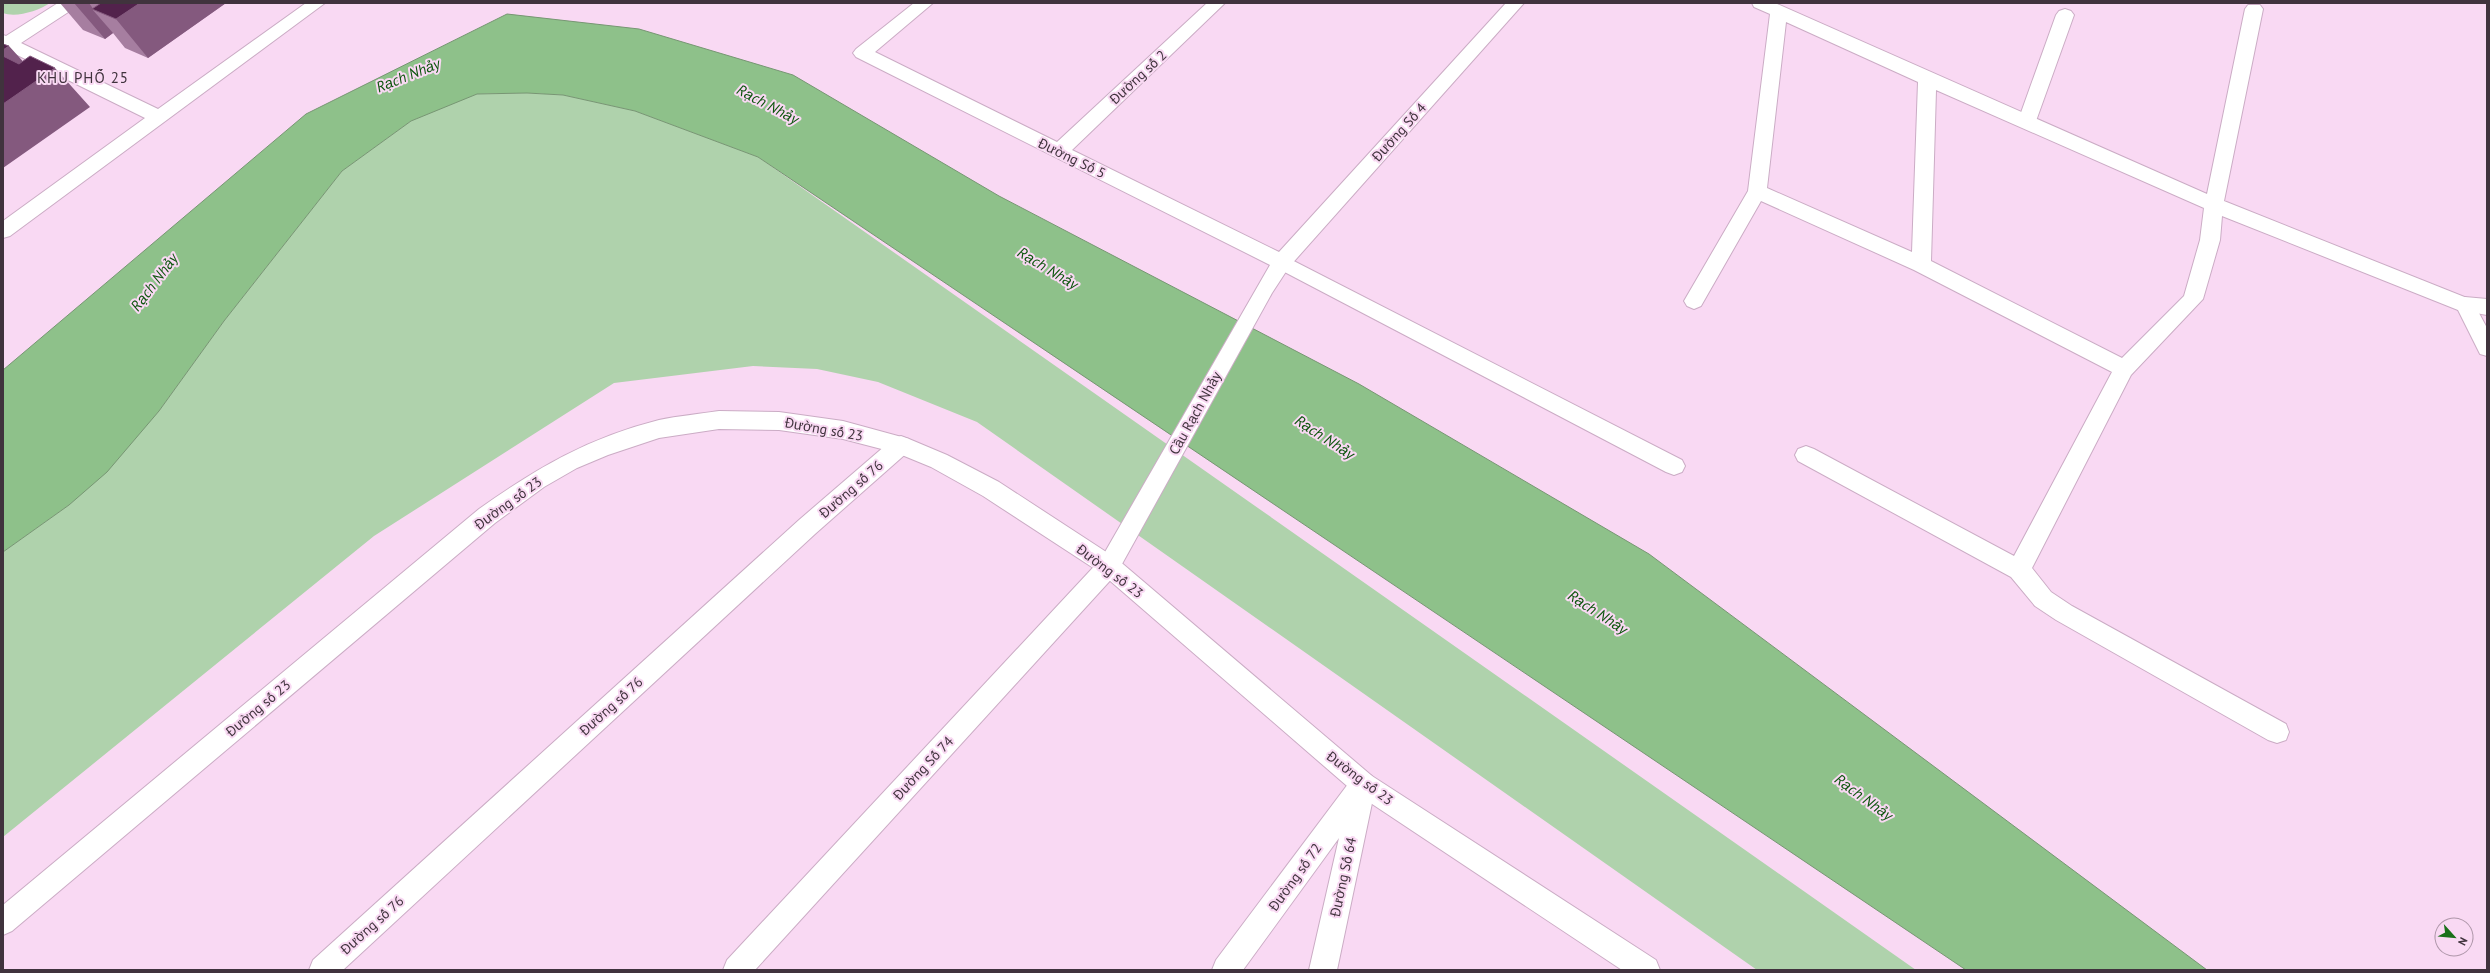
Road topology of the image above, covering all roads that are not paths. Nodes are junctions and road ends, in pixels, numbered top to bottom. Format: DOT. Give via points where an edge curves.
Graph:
graph roads {
  1 [pos="70,3"];
  2 [pos="317,3"];
  3 [pos="925,3"];
  4 [pos="1217,3"];
  5 [pos="1516,3"];
  6 [pos="1760,3"];
  7 [pos="2254,9"];
  8 [pos="1780,12"];
  9 [pos="2066,15"];
  10 [pos="6,42"];
  11 [pos="1928,79"];
  12 [pos="160,118"];
  13 [pos="2027,121"];
  14 [pos="1059,151"];
  15 [pos="1757,191"];
  16 [pos="2214,205"];
  17 [pos="3,231"];
  18 [pos="1282,262"];
  19 [pos="1921,265"];
  20 [pos="1694,301"];
  21 [pos="2465,306"];
  22 [pos="2487,307"];
  23 [pos="2487,348"];
  24 [pos="2124,368"];
  25 [pos="901,445"];
  26 [pos="1806,455"];
  27 [pos="1674,466"];
  28 [pos="1109,566"];
  29 [pos="2019,570"];
  30 [pos="2277,732"];
  31 [pos="1363,784"];
  32 [pos="3,922"];
  33 [pos="323,970"];
  34 [pos="737,970"];
  35 [pos="1226,970"];
  36 [pos="1323,970"];
  37 [pos="1646,970"];
  1 -- 10 [label="street"];
  2 -- 12 [label="street"];
  3 -- 14 [label="street, Đường Số 5" via="862,53"];
  4 -- 14 [label="street, Đường số 2"];
  5 -- 18 [label="street, Đường Số 4"];
  6 -- 8 [label="street"];
  7 -- 16 [label="street"];
  8 -- 11 [label="street"];
  8 -- 15 [label="street"];
  9 -- 13 [label="street"];
  10 -- 12 [label="street"];
  11 -- 13 [label="street"];
  11 -- 19 [label="street"];
  12 -- 17 [label="street"];
  13 -- 16 [label="street"];
  14 -- 18 [label="street, Đường Số 5"];
  15 -- 19 [label="street"];
  15 -- 20 [label="street"];
  16 -- 21 [label="street"];
  16 -- 24 [label="street" via="2210,240 2194,299"];
  18 -- 27 [label="street, Đường Số 5"];
  18 -- 28 [label="street, Cầu Rạch Nhảy"];
  19 -- 24 [label="street"];
  21 -- 22 [label="street"];
  21 -- 23 [label="street"];
  24 -- 29 [label="street"];
  25 -- 28 [label="street, Đường số 23" via="991,488"];
  25 -- 32 [label="street, Đường số 23" via="843,430 779,421 719,420 660,429 601,448 569,462 536,481 487,516"];
  25 -- 33 [label="street, Đường số 76" via="795,538"];
  26 -- 29 [label="street"];
  28 -- 31 [label="street, Đường số 23"];
  28 -- 34 [label="street, Đường Số 74"];
  29 -- 30 [label="street" via="2043,599 2064,613"];
  31 -- 35 [label="street, Đường số 72"];
  31 -- 36 [label="street, Đường Số 64"];
  31 -- 37 [label="street, Đường số 23"];
}
